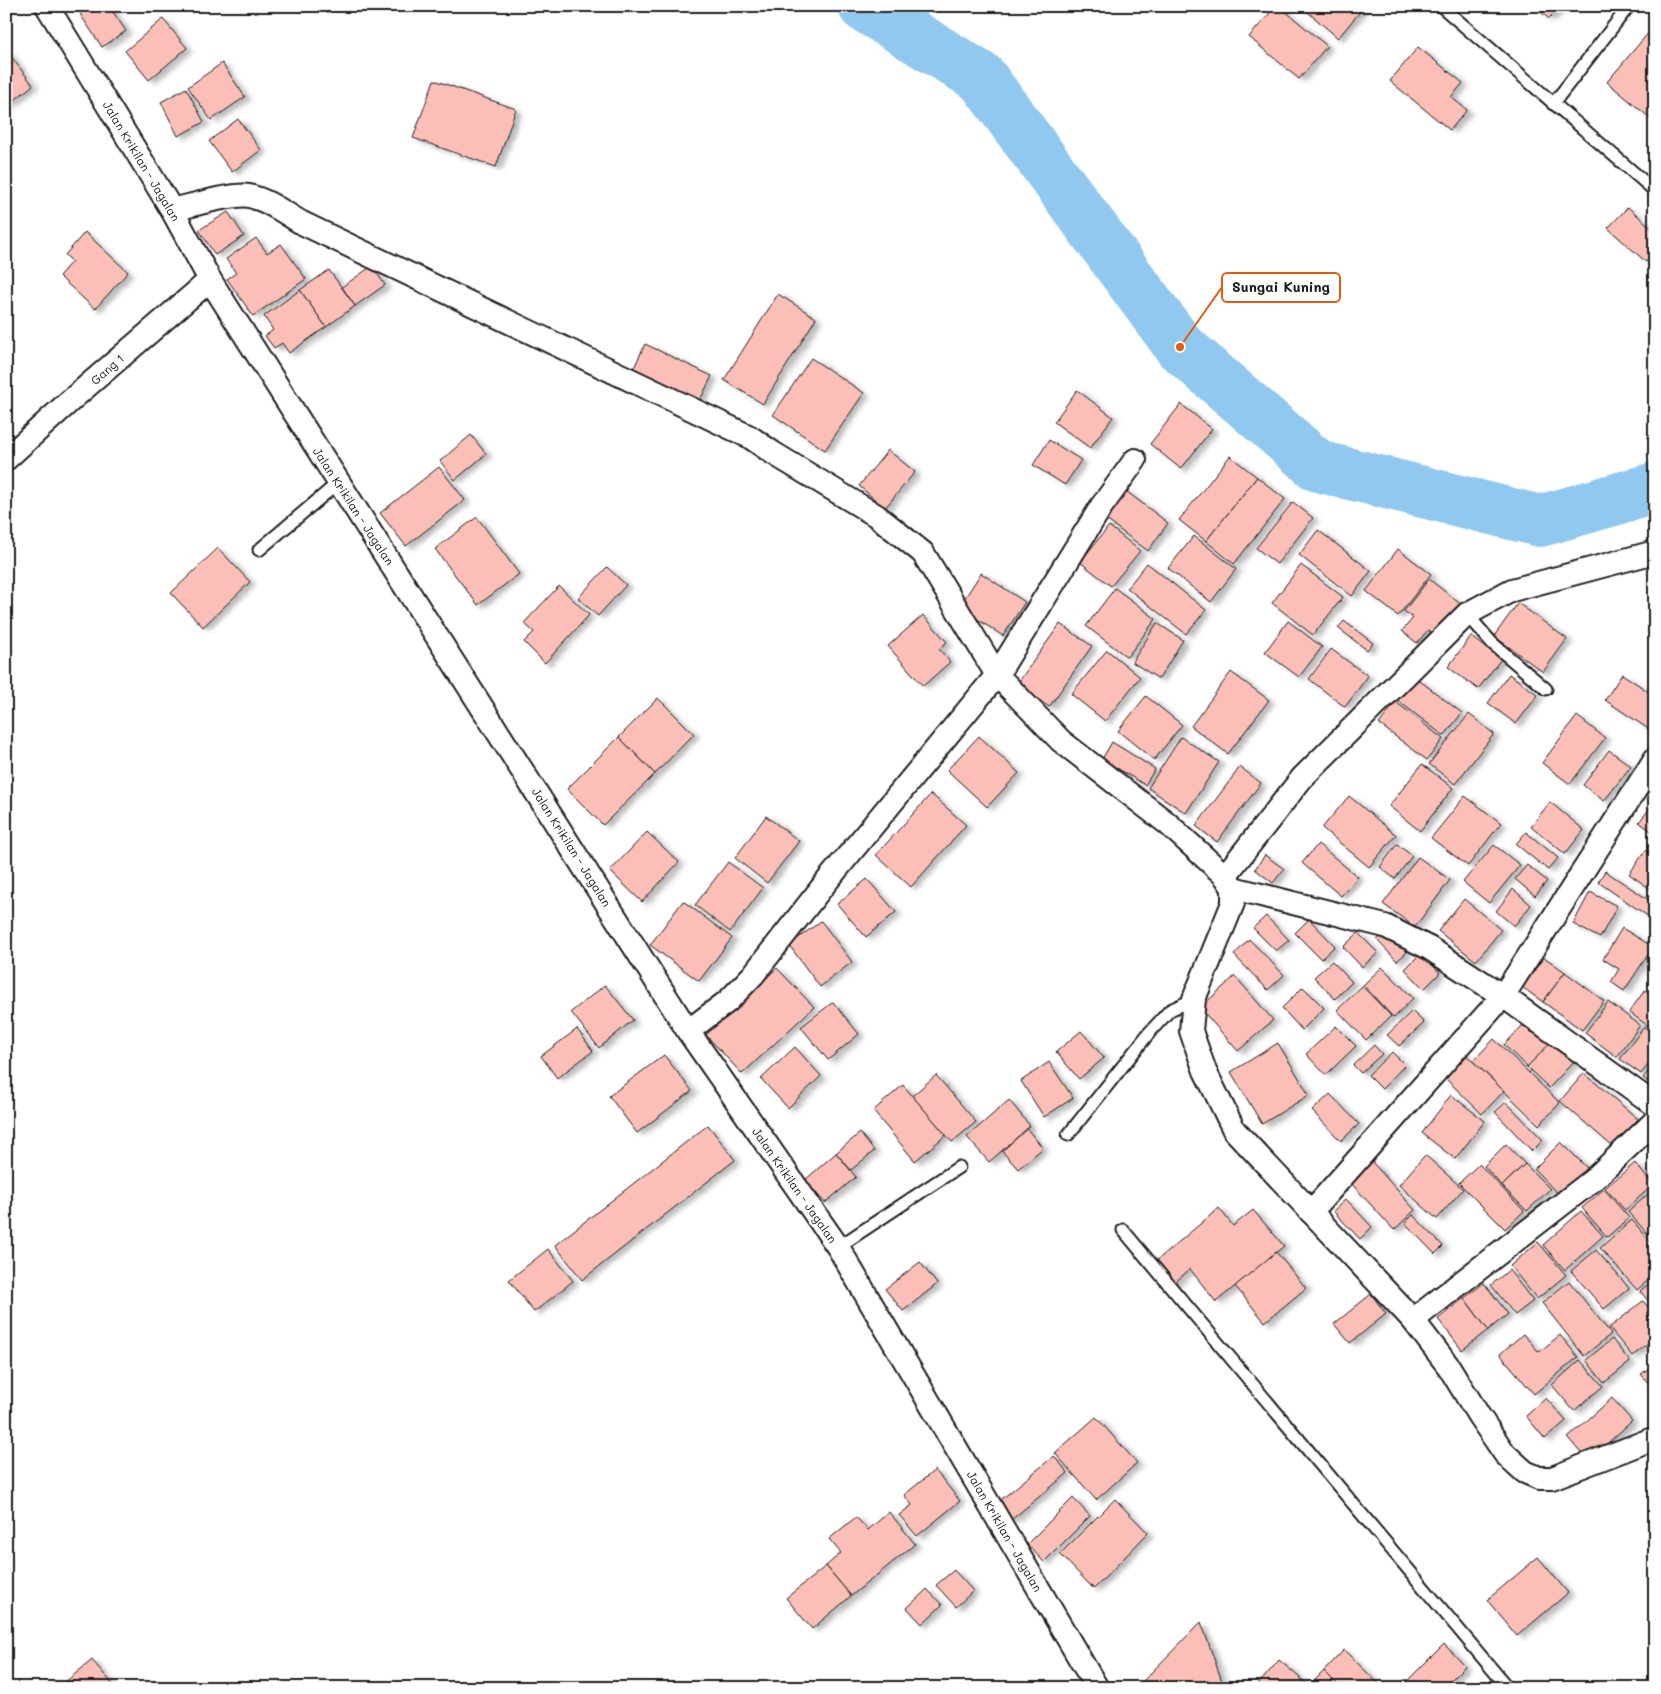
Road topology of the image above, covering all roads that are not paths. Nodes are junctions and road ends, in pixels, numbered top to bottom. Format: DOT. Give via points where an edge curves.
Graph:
graph roads {
  1 [pos="48,6"];
  2 [pos="1441,6"];
  3 [pos="1629,6"];
  4 [pos="1553,104"];
  5 [pos="1655,191"];
  6 [pos="172,210"];
  7 [pos="210,280"];
  8 [pos="6,459"];
  9 [pos="1135,460"];
  10 [pos="339,482"];
  11 [pos="259,550"];
  12 [pos="1655,552"];
  13 [pos="1467,614"];
  14 [pos="997,676"];
  15 [pos="1546,689"];
  16 [pos="1655,759"];
  17 [pos="1229,882"];
  18 [pos="1502,996"];
  19 [pos="1194,999"];
  20 [pos="688,1031"];
  21 [pos="1655,1105"];
  22 [pos="1655,1121"];
  23 [pos="1068,1135"];
  24 [pos="959,1167"];
  25 [pos="1311,1212"];
  26 [pos="1122,1230"];
  27 [pos="838,1247"];
  28 [pos="1413,1320"];
  29 [pos="1655,1438"];
  30 [pos="1097,1688"];
  31 [pos="1508,1688"];
  1 -- 6 [label="street, Jalan Krikilan - Jagalan"];
  2 -- 4 [label="lane"];
  3 -- 4 [label="lane"];
  4 -- 5 [label="lane"];
  6 -- 7 [label="street, Jalan Krikilan - Jagalan"];
  6 -- 14 [label="street" via="239,196 263,201 302,223 750,437 877,516 923,553"];
  7 -- 8 [label="street, Gang 1"];
  7 -- 10 [label="street, Jalan Krikilan - Jagalan"];
  9 -- 14 [label="street" via="1101,507"];
  10 -- 11 [label="lane"];
  10 -- 20 [label="street, Jalan Krikilan - Jagalan"];
  12 -- 13 [label="street" via="1512,590"];
  13 -- 15 [label="lane" via="1492,643"];
  13 -- 17 [label="street" via="1302,778"];
  14 -- 17 [label="street" via="1061,742 1167,824"];
  14 -- 20 [label="street" via="753,975 728,1001"];
  16 -- 18 [label="street"];
  17 -- 18 [label="street" via="1385,926 1429,948"];
  17 -- 19 [label="street" via="1233,903"];
  18 -- 21 [label="street"];
  18 -- 25 [label="street"];
  19 -- 23 [label="lane" via="1170,1010 1148,1033"];
  19 -- 25 [label="street" via="1190,1031 1234,1130"];
  20 -- 27 [label="street, Jalan Krikilan - Jagalan"];
  22 -- 28 [label="street" via="1593,1180"];
  24 -- 27 [label="lane"];
  25 -- 28 [label="street"];
  26 -- 31 [label="lane"];
  27 -- 30 [label="street, Jalan Krikilan - Jagalan"];
  28 -- 29 [label="street" via="1449,1367 1505,1454 1532,1475 1552,1478"];
}
